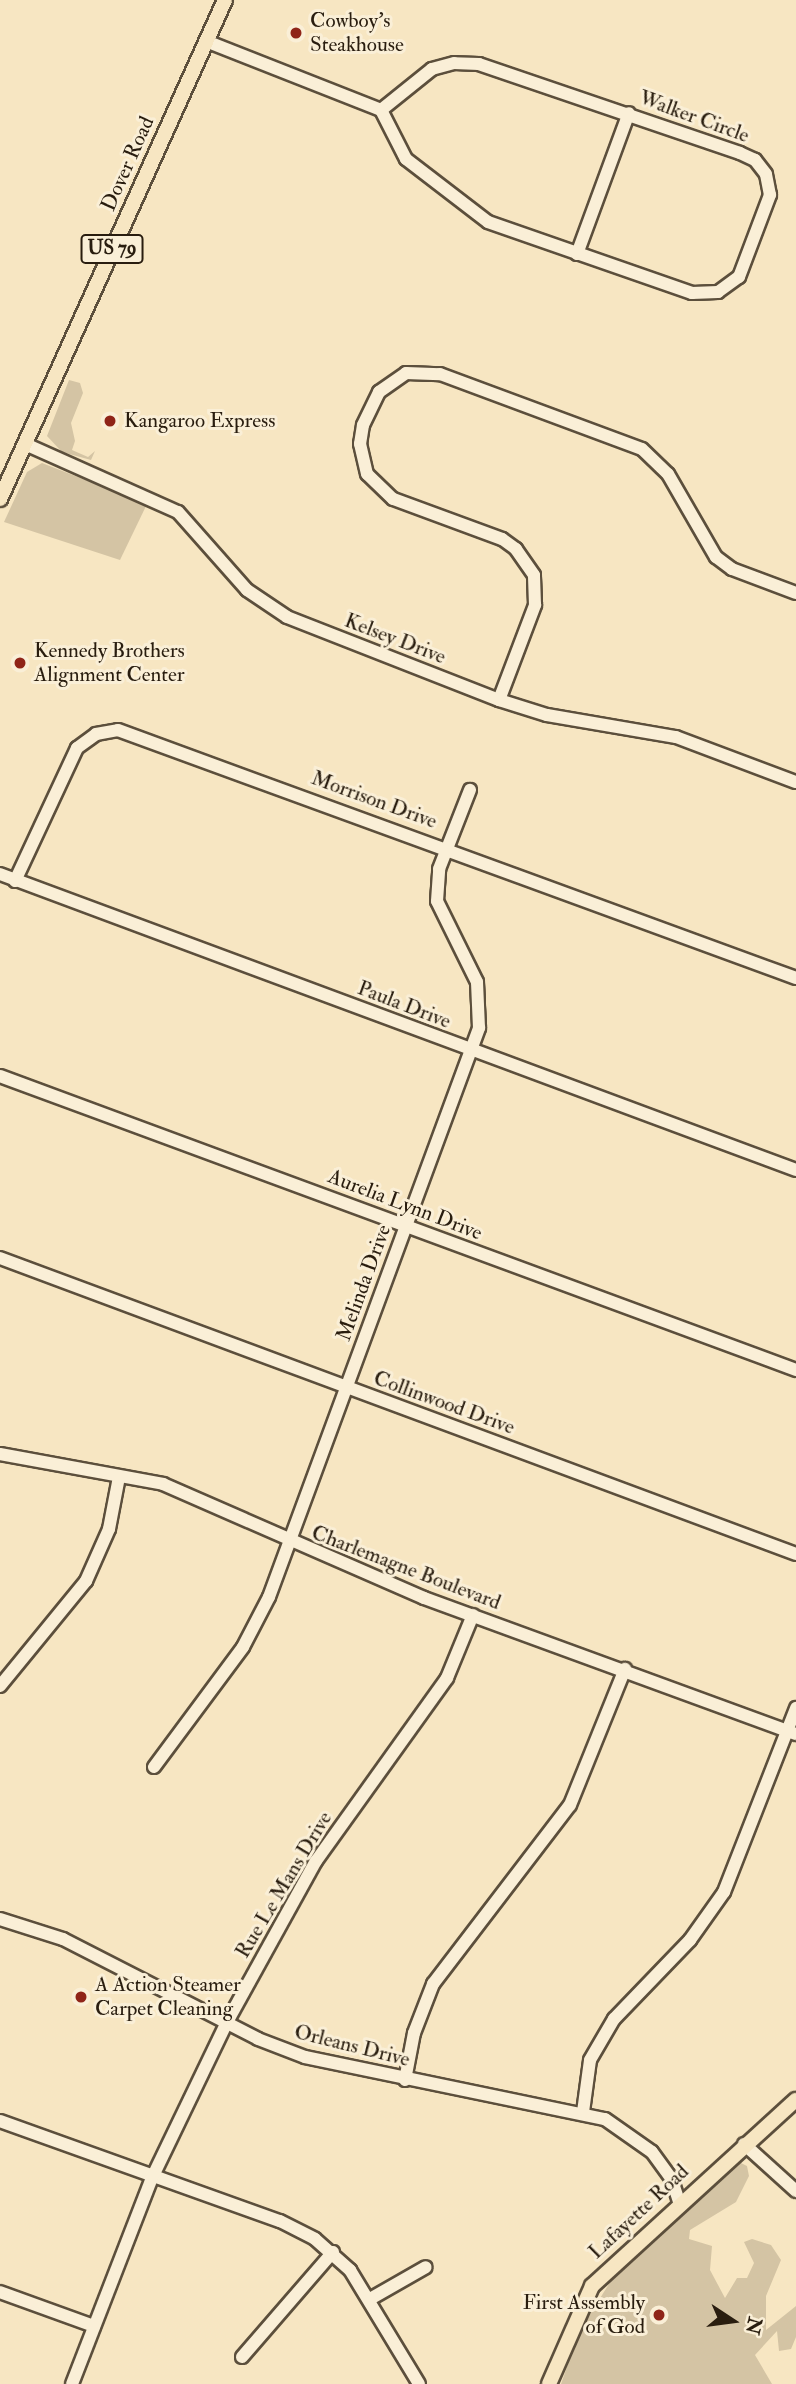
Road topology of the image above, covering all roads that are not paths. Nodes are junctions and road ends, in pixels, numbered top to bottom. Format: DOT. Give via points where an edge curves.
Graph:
graph roads {
  1 [pos="225,0"];
  2 [pos="206,41"];
  3 [pos="381,110"];
  4 [pos="629,113"];
  5 [pos="577,254"];
  6 [pos="25,444"];
  7 [pos="0,499"];
  8 [pos="795,591"];
  9 [pos="499,700"];
  10 [pos="796,782"];
  11 [pos="470,790"];
  12 [pos="447,847"];
  13 [pos="0,874"];
  14 [pos="15,881"];
  15 [pos="796,978"];
  16 [pos="469,1050"];
  17 [pos="0,1076"];
  18 [pos="796,1170"];
  19 [pos="404,1228"];
  20 [pos="0,1258"];
  21 [pos="796,1370"];
  22 [pos="347,1387"];
  23 [pos="0,1454"];
  24 [pos="119,1477"];
  25 [pos="289,1543"];
  26 [pos="796,1554"];
  27 [pos="473,1615"];
  28 [pos="625,1670"];
  29 [pos="0,1686"];
  30 [pos="796,1708"];
  31 [pos="792,1732"];
  32 [pos="154,1768"];
  33 [pos="0,1919"];
  34 [pos="227,2022"];
  35 [pos="405,2080"];
  36 [pos="796,2100"];
  37 [pos="583,2112"];
  38 [pos="0,2121"];
  39 [pos="744,2144"];
  40 [pos="152,2178"];
  41 [pos="796,2191"];
  42 [pos="679,2202"];
  43 [pos="333,2252"];
  44 [pos="426,2267"];
  45 [pos="0,2292"];
  46 [pos="370,2299"];
  47 [pos="94,2326"];
  48 [pos="242,2357"];
  49 [pos="72,2384"];
  50 [pos="419,2384"];
  51 [pos="549,2384"];
  1 -- 2 [label="main road, Dover Road / US 79"];
  2 -- 3 [label="street"];
  2 -- 6 [label="main road, Dover Road / US 79"];
  3 -- 4 [label="street, Walker Circle" via="432,69 463,62"];
  3 -- 5 [label="street, Walker Circle" via="406,159 462,206 492,224"];
  4 -- 5 [label="street"];
  4 -- 5 [label="street, Walker Circle" via="730,149 761,167 769,195 746,262 725,289 698,295"];
  6 -- 7 [label="main road, Dover Road / US 79"];
  6 -- 9 [label="street, Kelsey Drive" via="178,512 247,590 274,611"];
  8 -- 9 [label="street" via="732,569 704,541 668,474 642,449 440,374 407,373 379,392 363,425 360,444 367,474 393,499 516,548 534,575 537,591 526,631"];
  9 -- 10 [label="street, Kelsey Drive" via="547,715 676,737"];
  11 -- 12 [label="street, Melinda Drive"];
  12 -- 14 [label="street, Morrison Drive" via="137,735 104,731 89,738 71,757"];
  12 -- 15 [label="street, Morrison Drive"];
  12 -- 16 [label="street, Melinda Drive" via="439,869 437,901 477,982 481,1005 479,1028"];
  13 -- 14 [label="street, Paula Drive"];
  14 -- 16 [label="street, Paula Drive"];
  16 -- 18 [label="street, Paula Drive"];
  16 -- 19 [label="street, Melinda Drive"];
  17 -- 19 [label="street, Aurelia Lynn Drive"];
  19 -- 21 [label="street, Aurelia Lynn Drive"];
  19 -- 22 [label="street, Melinda Drive"];
  20 -- 22 [label="street, Collinwood Drive"];
  22 -- 25 [label="street, Melinda Drive"];
  22 -- 26 [label="street, Collinwood Drive"];
  23 -- 24 [label="street, Charlemagne Boulevard"];
  24 -- 25 [label="street, Charlemagne Boulevard" via="187,1492"];
  24 -- 29 [label="street" via="110,1529 86,1581"];
  25 -- 27 [label="street, Charlemagne Boulevard"];
  25 -- 32 [label="street, Melinda Drive" via="269,1597 243,1647"];
  27 -- 28 [label="street, Charlemagne Boulevard"];
  27 -- 34 [label="street, Rue Le Mans Drive" via="447,1678 316,1861"];
  28 -- 31 [label="street, Charlemagne Boulevard"];
  28 -- 35 [label="street" via="570,1805 433,1984 414,2033"];
  30 -- 31 [label="street"];
  31 -- 37 [label="street" via="724,1892 690,1940 614,2019 590,2060"];
  33 -- 34 [label="street, Orleans Drive" via="63,1939"];
  34 -- 35 [label="street, Orleans Drive" via="305,2057"];
  34 -- 40 [label="street, Rue Le Mans Drive"];
  35 -- 37 [label="street, Orleans Drive"];
  36 -- 39 [label="main road, Lafayette Road"];
  37 -- 42 [label="street, Orleans Drive" via="628,2131 652,2152 672,2180"];
  38 -- 40 [label="street"];
  39 -- 41 [label="street"];
  39 -- 42 [label="main road, Lafayette Road"];
  40 -- 43 [label="street" via="280,2221"];
  40 -- 47 [label="street, Rue Le Mans Drive"];
  42 -- 51 [label="main road, Lafayette Road" via="592,2286"];
  43 -- 46 [label="street"];
  43 -- 48 [label="street"];
  44 -- 46 [label="street"];
  45 -- 47 [label="street"];
  46 -- 50 [label="street"];
  47 -- 49 [label="street, Rue Le Mans Drive"];
}
